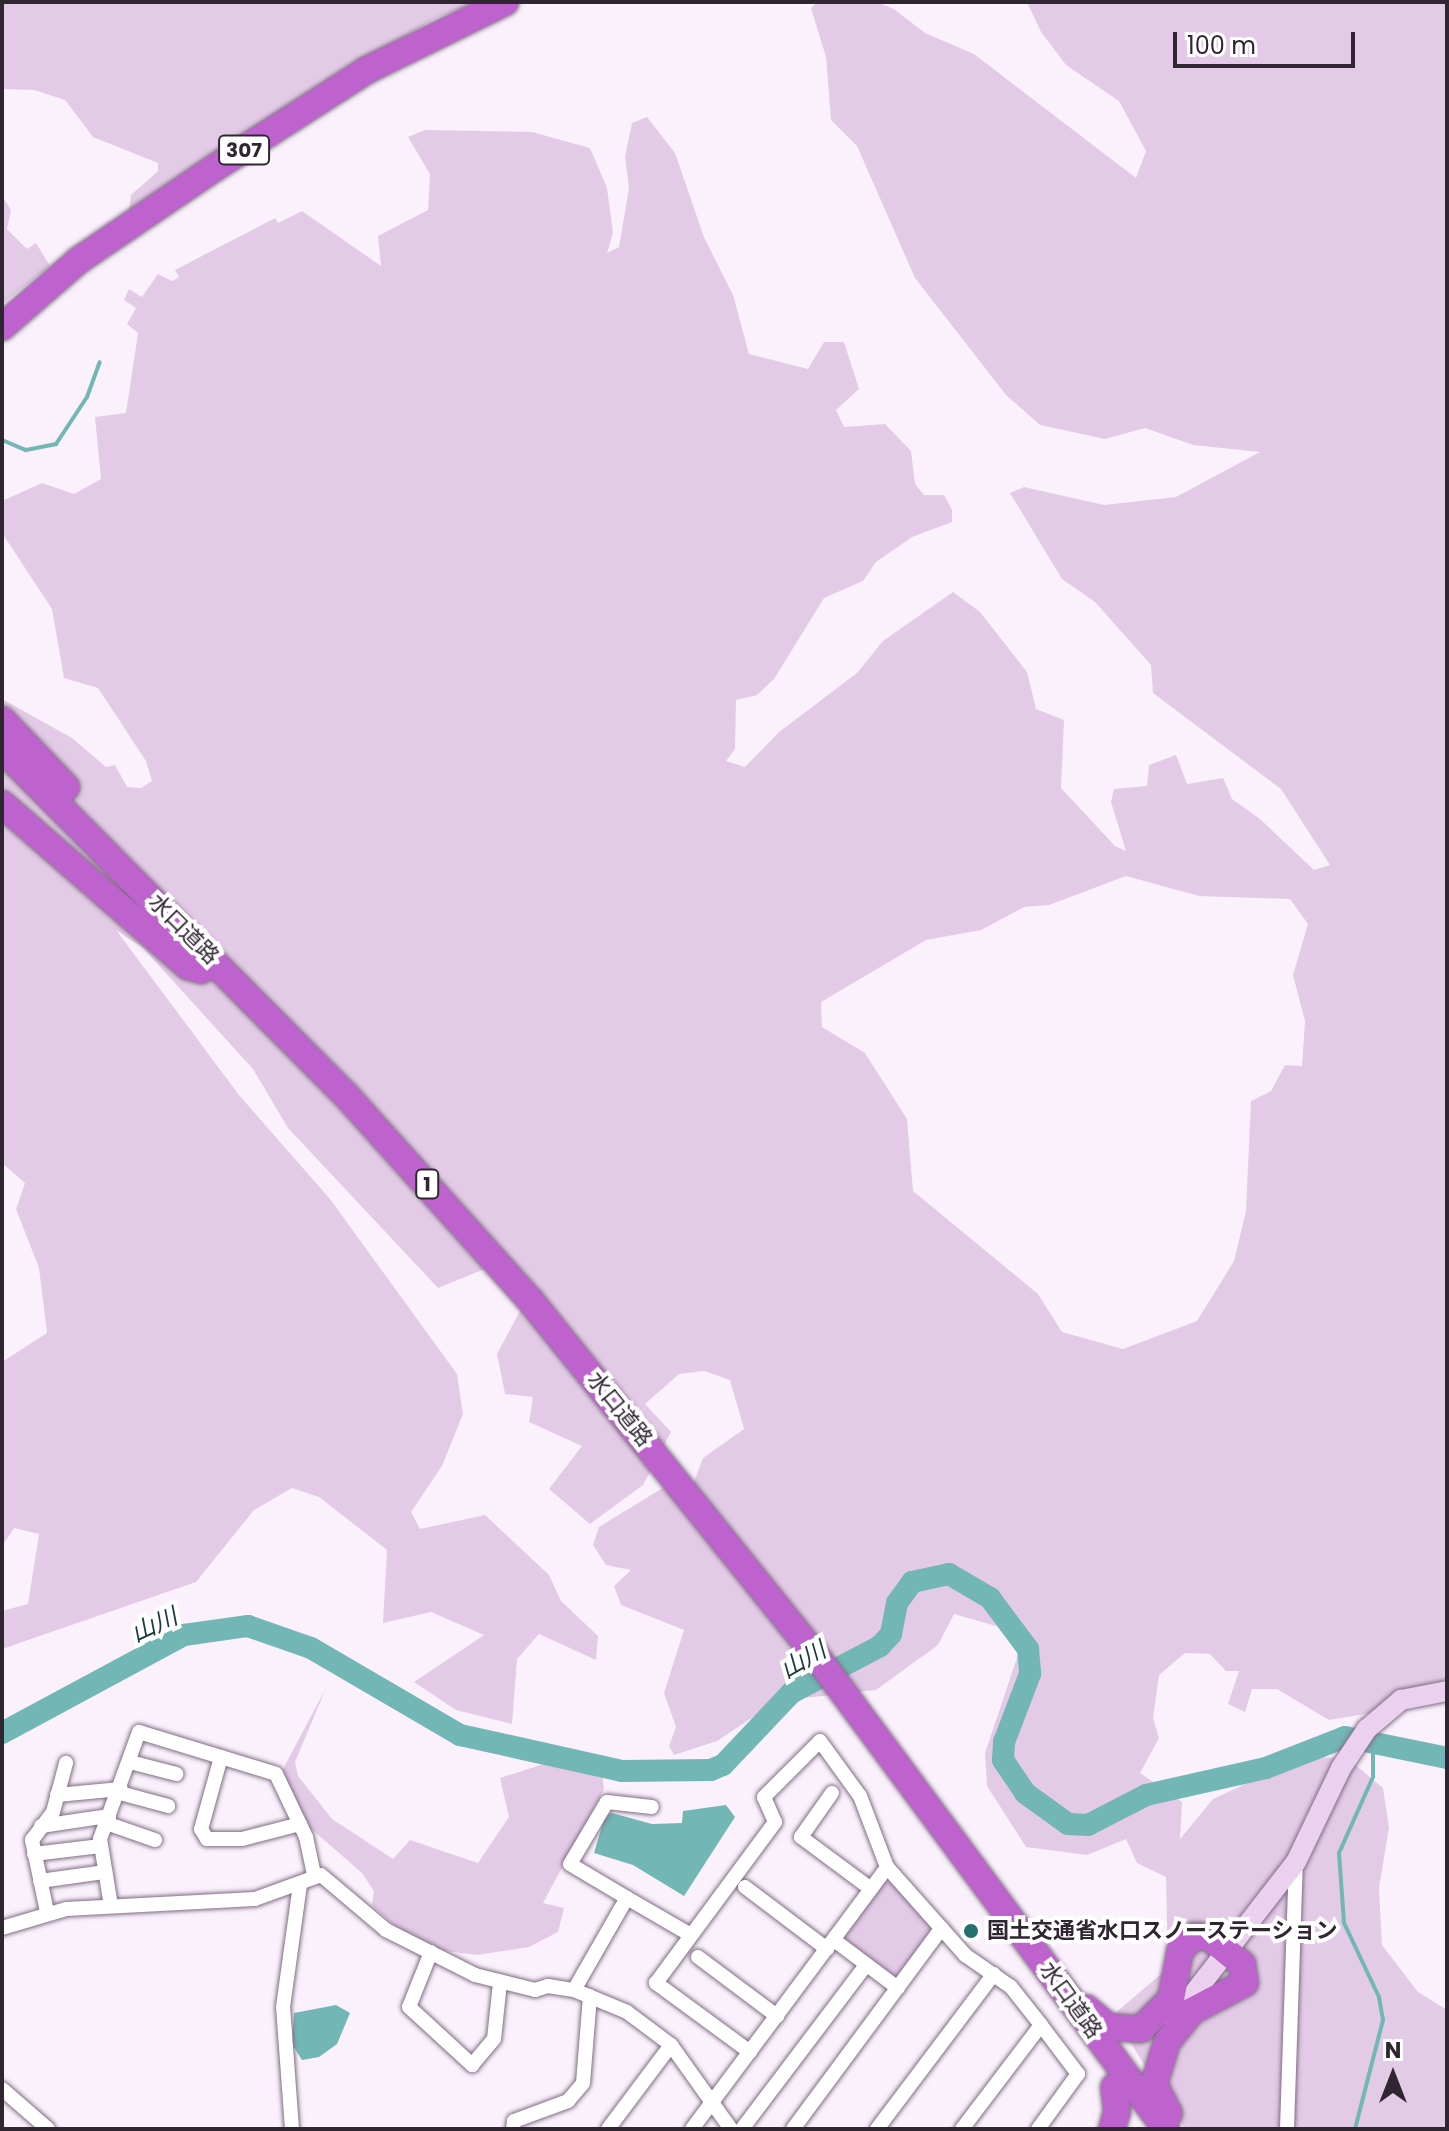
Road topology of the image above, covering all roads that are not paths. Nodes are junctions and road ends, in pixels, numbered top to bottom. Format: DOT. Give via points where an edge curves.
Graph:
graph roads {
  1 [pos="505,2"];
  2 [pos="2,327"];
  3 [pos="2,720"];
  4 [pos="2,749"];
  5 [pos="2,772"];
  6 [pos="2,804"];
  7 [pos="179,924"];
  8 [pos="201,970"];
  9 [pos="807,1657"];
  10 [pos="1447,1691"];
  11 [pos="840,1701"];
  12 [pos="221,1757"];
  13 [pos="130,1762"];
  14 [pos="66,1763"];
  15 [pos="176,1774"];
  16 [pos="121,1791"];
  17 [pos="832,1793"];
  18 [pos="57,1795"];
  19 [pos="168,1806"];
  20 [pos="652,1807"];
  21 [pos="108,1820"];
  22 [pos="300,1824"];
  23 [pos="41,1826"];
  24 [pos="155,1840"];
  25 [pos="101,1846"];
  26 [pos="34,1854"];
  27 [pos="1296,1862"];
  28 [pos="887,1867"];
  29 [pos="105,1872"];
  30 [pos="314,1876"];
  31 [pos="40,1881"];
  32 [pos="300,1884"];
  33 [pos="745,1887"];
  34 [pos="871,1889"];
  35 [pos="627,1898"];
  36 [pos="111,1906"];
  37 [pos="47,1912"];
  38 [pos="2,1928"];
  39 [pos="942,1928"];
  40 [pos="689,1934"];
  41 [pos="831,1944"];
  42 [pos="1225,1951"];
  43 [pos="431,1952"];
  44 [pos="698,1957"];
  45 [pos="866,1965"];
  46 [pos="994,1974"];
  47 [pos="500,1983"];
  48 [pos="898,1988"];
  49 [pos="574,1990"];
  50 [pos="1066,1995"];
  51 [pos="590,1996"];
  52 [pos="777,2016"];
  53 [pos="1041,2025"];
  54 [pos="671,2045"];
  55 [pos="750,2052"];
  56 [pos="1144,2076"];
  57 [pos="2,2089"];
  58 [pos="711,2103"];
  59 [pos="1127,2127"];
  60 [pos="48,2129"];
  61 [pos="292,2129"];
  62 [pos="513,2129"];
  63 [pos="608,2129"];
  64 [pos="692,2129"];
  65 [pos="731,2129"];
  66 [pos="742,2129"];
  67 [pos="793,2129"];
  68 [pos="877,2129"];
  69 [pos="962,2129"];
  70 [pos="1038,2129"];
  71 [pos="1166,2129"];
  72 [pos="1179,2129"];
  73 [pos="1287,2129"];
  1 -- 2 [label="highway, 307" via="379,63 216,167 79,260"];
  3 -- 7 [label="highway, 1" via="170,900 179,911"];
  4 -- 7 [label="highway, 水口道路 / 1"];
  5 -- 8 [label="highway, 水口道路 / 1"];
  6 -- 8 [label="highway, 1" via="188,966"];
  7 -- 9 [label="highway, 水口道路 / 1" via="345,1094 530,1300"];
  8 -- 9 [label="highway, 水口道路 / 1" via="400,1179"];
  9 -- 11 [label="highway, 水口道路 / 1"];
  10 -- 27 [label="street" via="1401,1700 1367,1729"];
  11 -- 50 [label="highway, 水口道路 / 1"];
  11 -- 59 [label="highway, 水口道路 / 1" via="1114,2087"];
  12 -- 13 [label="street" via="139,1732"];
  12 -- 22 [label="street" via="276,1774"];
  12 -- 22 [label="street" via="201,1829 207,1839 242,1839"];
  13 -- 15 [label="street"];
  13 -- 16 [label="street"];
  14 -- 18 [label="street"];
  16 -- 18 [label="street"];
  16 -- 19 [label="street"];
  16 -- 21 [label="street"];
  17 -- 34 [label="street" via="801,1837"];
  18 -- 23 [label="street"];
  20 -- 35 [label="street" via="607,1802 570,1864"];
  21 -- 23 [label="street"];
  21 -- 24 [label="street"];
  21 -- 25 [label="street"];
  22 -- 30 [label="street"];
  23 -- 26 [label="street" via="32,1840"];
  25 -- 26 [label="street"];
  25 -- 29 [label="street"];
  26 -- 31 [label="street"];
  27 -- 42 [label="street"];
  27 -- 73 [label="street"];
  28 -- 34 [label="street"];
  28 -- 39 [label="street"];
  28 -- 40 [label="street" via="860,1796 820,1741 764,1797 775,1822"];
  29 -- 31 [label="street"];
  29 -- 36 [label="street"];
  30 -- 32 [label="street"];
  30 -- 43 [label="street" via="336,1885 386,1930"];
  31 -- 37 [label="street"];
  32 -- 36 [label="street" via="255,1899"];
  32 -- 61 [label="street" via="283,2007"];
  33 -- 41 [label="street"];
  34 -- 41 [label="street"];
  35 -- 40 [label="street"];
  35 -- 49 [label="street"];
  36 -- 37 [label="street"];
  37 -- 38 [label="street"];
  39 -- 46 [label="street" via="965,1955"];
  39 -- 48 [label="street"];
  40 -- 55 [label="street" via="656,1983"];
  41 -- 45 [label="street"];
  41 -- 52 [label="street"];
  42 -- 50 [label="highway" via="1205,1935 1190,1937 1180,1951 1171,1999 1141,2029 1109,2027"];
  42 -- 56 [label="street" via="1167,2029"];
  42 -- 72 [label="highway" via="1246,1970 1245,1983 1192,2011 1167,2042 1156,2072 1154,2088"];
  43 -- 47 [label="street"];
  43 -- 47 [label="street" via="409,2007 472,2065 494,2039"];
  44 -- 52 [label="street"];
  45 -- 48 [label="street"];
  45 -- 66 [label="street"];
  46 -- 53 [label="street"];
  46 -- 68 [label="street"];
  47 -- 49 [label="street"];
  48 -- 67 [label="street"];
  49 -- 51 [label="street"];
  50 -- 71 [label="highway, 水口道路 / 1"];
  51 -- 54 [label="street" via="627,2012"];
  51 -- 62 [label="street" via="583,2083 568,2101 514,2121"];
  52 -- 55 [label="street"];
  53 -- 69 [label="street"];
  53 -- 70 [label="street" via="1078,2074"];
  54 -- 58 [label="street"];
  54 -- 63 [label="street"];
  55 -- 58 [label="street"];
  57 -- 60 [label="street"];
  58 -- 64 [label="street"];
  58 -- 65 [label="street"];
}
